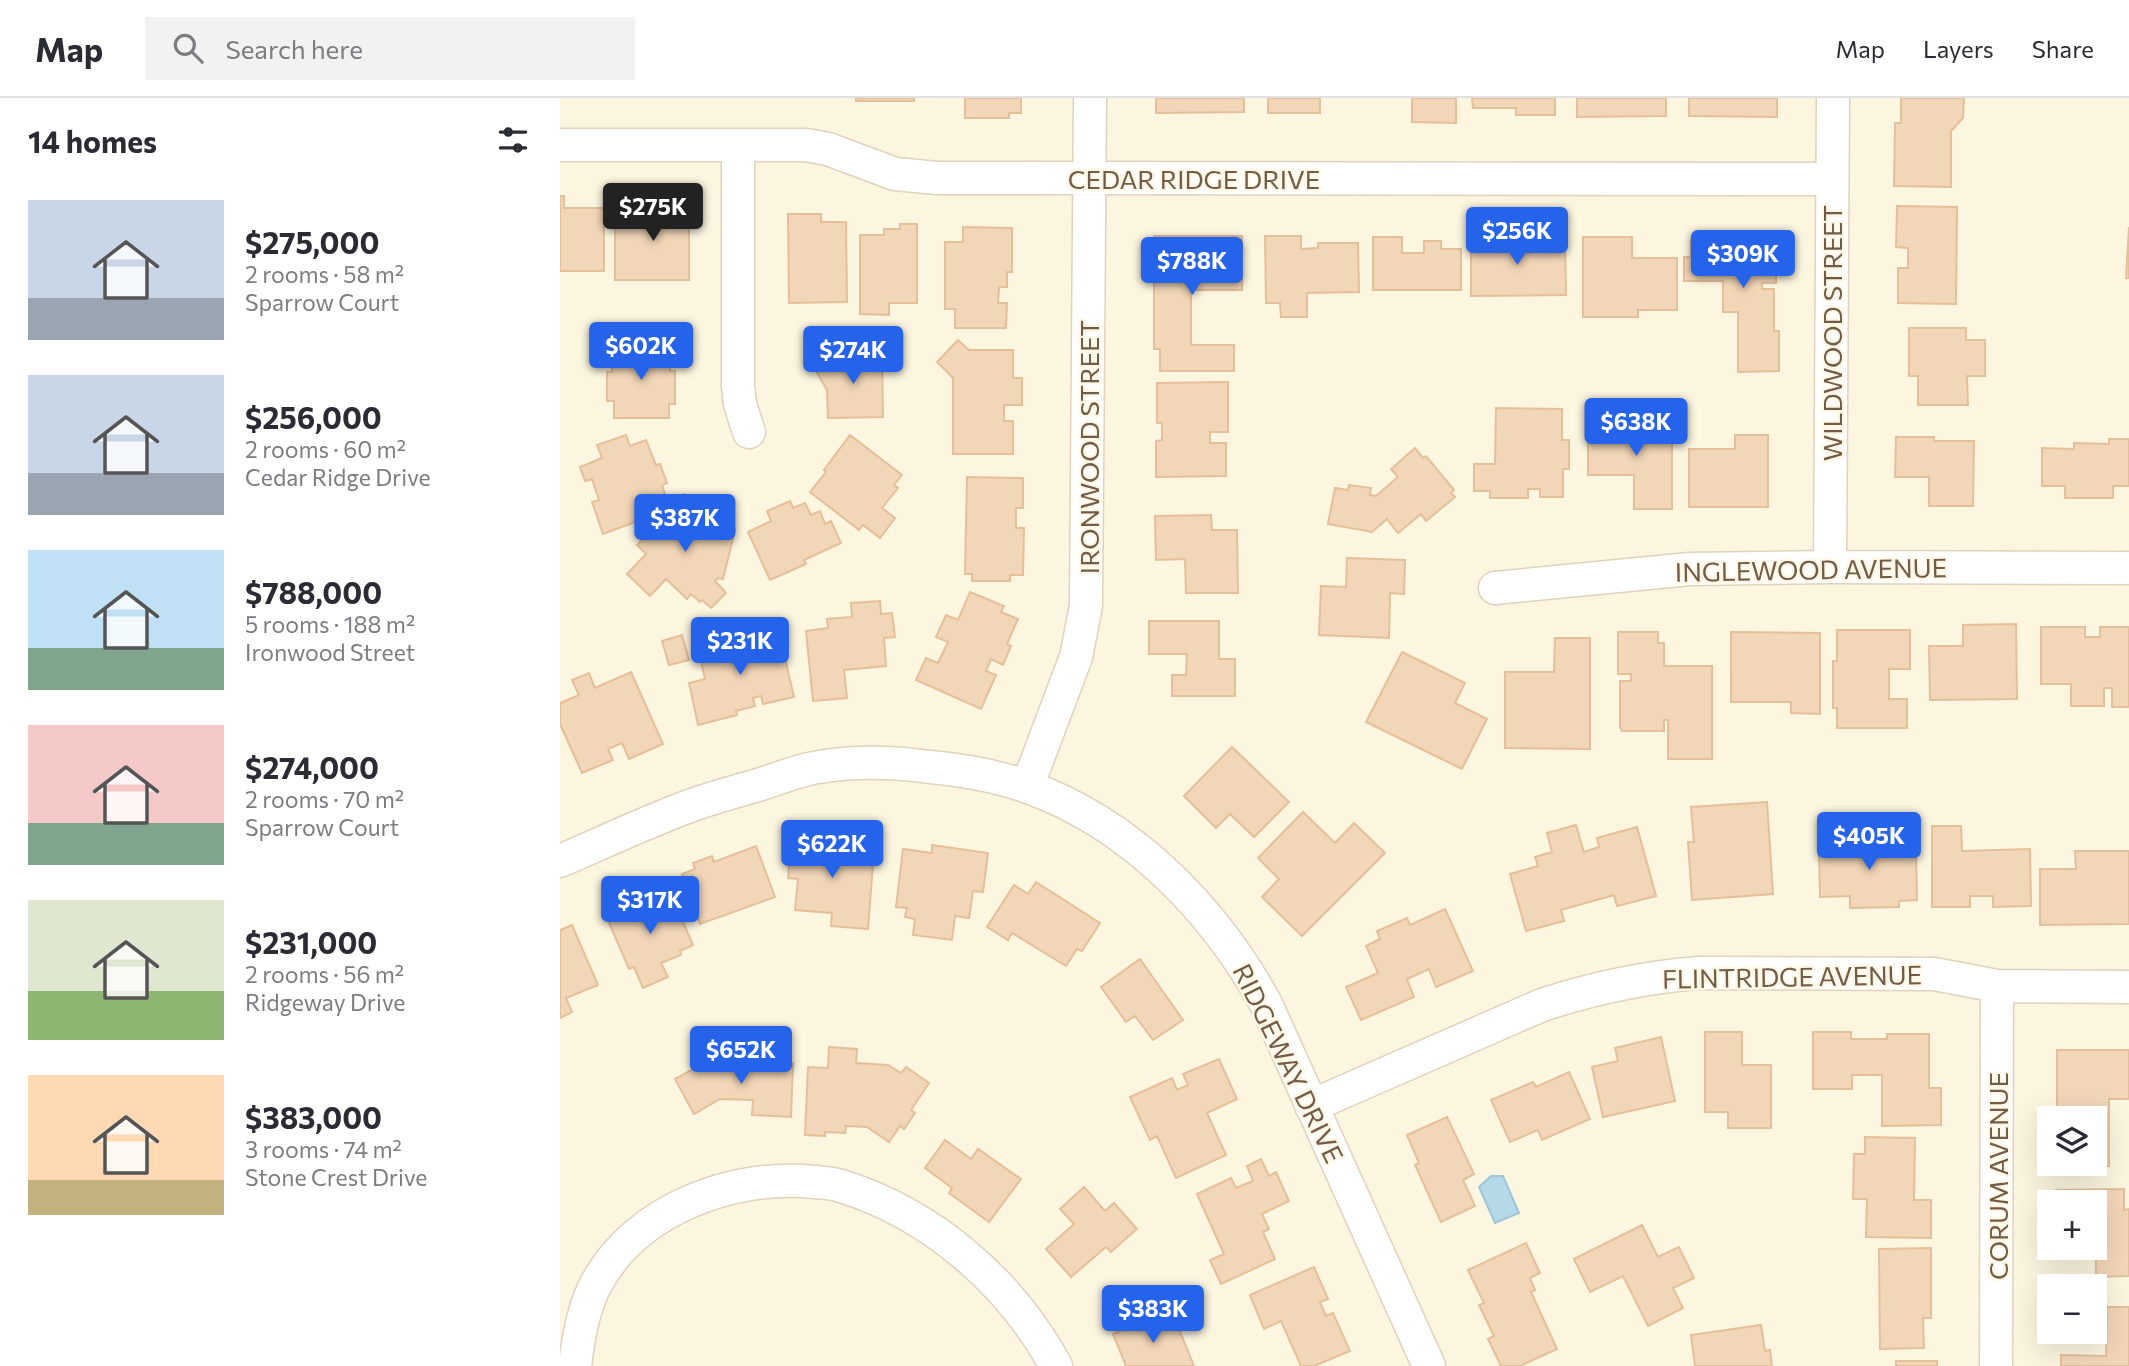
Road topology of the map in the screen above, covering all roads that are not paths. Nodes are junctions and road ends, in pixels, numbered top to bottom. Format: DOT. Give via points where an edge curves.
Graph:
graph roads {
  1 [pos="1090,98"];
  2 [pos="1833,98"];
  3 [pos="560,145"];
  4 [pos="738,145"];
  5 [pos="1090,178"];
  6 [pos="1832,179"];
  7 [pos="749,432"];
  8 [pos="1830,567"];
  9 [pos="2129,568"];
  10 [pos="1495,588"];
  11 [pos="1027,787"];
  12 [pos="560,861"];
  13 [pos="1997,986"];
  14 [pos="2129,987"];
  15 [pos="1311,1107"];
  16 [pos="575,1366"];
  17 [pos="1056,1366"];
  18 [pos="1429,1366"];
  19 [pos="1996,1366"];
  1 -- 5 [label="street, IRONWOOD STREET"];
  2 -- 6 [label="street, WILDWOOD STREET"];
  3 -- 4 [label="street, CEDAR RIDGE DRIVE"];
  4 -- 5 [label="street, CEDAR RIDGE DRIVE" via="818,147 911,177"];
  4 -- 7 [label="street" via="738,386"];
  5 -- 6 [label="street, CEDAR RIDGE DRIVE"];
  5 -- 11 [label="street, IRONWOOD STREET" via="1086,606 1076,657"];
  6 -- 8 [label="street, WILDWOOD STREET"];
  8 -- 9 [label="street, INGLEWOOD AVENUE"];
  8 -- 10 [label="street, INGLEWOOD AVENUE" via="1661,571"];
  11 -- 12 [label="street, RIDGEWAY DRIVE" via="984,775 904,764 817,767 688,806"];
  11 -- 15 [label="street, RIDGEWAY DRIVE" via="1075,808 1125,839 1181,888 1255,983"];
  13 -- 14 [label="street, FLINTRIDGE AVENUE"];
  13 -- 15 [label="street, FLINTRIDGE AVENUE" via="1934,974 1699,973 1642,979 1542,1005"];
  13 -- 19 [label="street, CORUM AVENUE"];
  15 -- 18 [label="street, RIDGEWAY DRIVE"];
  16 -- 17 [label="street" via="596,1284 637,1234 710,1194 751,1183 794,1180 838,1185 877,1198 926,1226 970,1259 1012,1300"];
}
